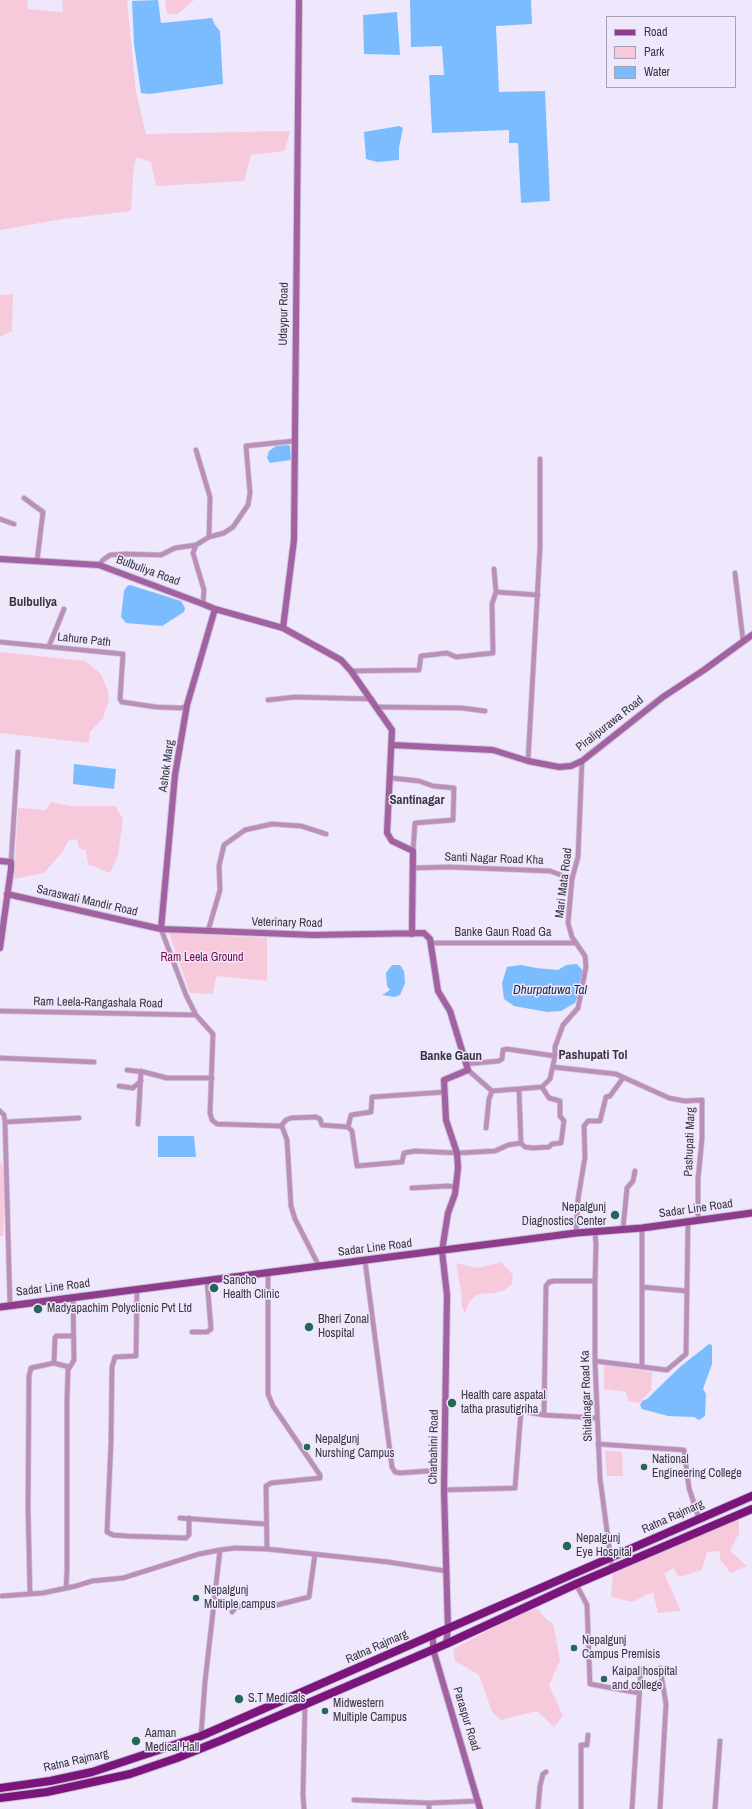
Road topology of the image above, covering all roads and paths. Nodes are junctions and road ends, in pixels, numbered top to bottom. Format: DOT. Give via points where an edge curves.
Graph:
graph roads {
  1 [pos="299,0"];
  2 [pos="294,441"];
  3 [pos="196,450"];
  4 [pos="540,459"];
  5 [pos="24,498"];
  6 [pos="0,519"];
  7 [pos="14,524"];
  8 [pos="208,537"];
  9 [pos="196,545"];
  10 [pos="0,559"];
  11 [pos="37,561"];
  12 [pos="100,565"];
  13 [pos="494,569"];
  14 [pos="735,572"];
  15 [pos="496,592"];
  16 [pos="538,595"];
  17 [pos="203,604"];
  18 [pos="64,609"];
  19 [pos="215,609"];
  20 [pos="283,628"];
  21 [pos="752,635"];
  22 [pos="743,640"];
  23 [pos="0,642"];
  24 [pos="49,646"];
  25 [pos="351,671"];
  26 [pos="372,699"];
  27 [pos="268,700"];
  28 [pos="187,706"];
  29 [pos="378,707"];
  30 [pos="485,711"];
  31 [pos="392,745"];
  32 [pos="18,752"];
  33 [pos="528,761"];
  34 [pos="582,761"];
  35 [pos="391,778"];
  36 [pos="326,834"];
  37 [pos="413,851"];
  38 [pos="0,861"];
  39 [pos="11,862"];
  40 [pos="413,868"];
  41 [pos="572,879"];
  42 [pos="7,894"];
  43 [pos="161,930"];
  44 [pos="208,931"];
  45 [pos="412,934"];
  46 [pos="430,943"];
  47 [pos="576,943"];
  48 [pos="0,948"];
  49 [pos="0,1011"];
  50 [pos="196,1015"];
  51 [pos="555,1056"];
  52 [pos="0,1058"];
  53 [pos="94,1062"];
  54 [pos="467,1067"];
  55 [pos="553,1067"];
  56 [pos="127,1070"];
  57 [pos="141,1071"];
  58 [pos="212,1078"];
  59 [pos="623,1078"];
  60 [pos="141,1081"];
  61 [pos="119,1086"];
  62 [pos="542,1087"];
  63 [pos="519,1090"];
  64 [pos="492,1091"];
  65 [pos="445,1092"];
  66 [pos="0,1111"];
  67 [pos="78,1118"];
  68 [pos="5,1122"];
  69 [pos="138,1124"];
  70 [pos="281,1126"];
  71 [pos="348,1127"];
  72 [pos="486,1128"];
  73 [pos="522,1144"];
  74 [pos="457,1153"];
  75 [pos="635,1171"];
  76 [pos="456,1187"];
  77 [pos="412,1188"];
  78 [pos="752,1213"];
  79 [pos="698,1219"];
  80 [pos="688,1220"];
  81 [pos="642,1228"];
  82 [pos="623,1229"];
  83 [pos="595,1232"];
  84 [pos="576,1233"];
  85 [pos="442,1251"];
  86 [pos="365,1261"];
  87 [pos="319,1266"];
  88 [pos="268,1273"];
  89 [pos="207,1280"];
  90 [pos="595,1281"];
  91 [pos="642,1287"];
  92 [pos="137,1289"];
  93 [pos="687,1291"];
  94 [pos="73,1297"];
  95 [pos="10,1305"];
  96 [pos="0,1307"];
  97 [pos="192,1332"];
  98 [pos="73,1336"];
  99 [pos="596,1361"];
  100 [pos="54,1363"];
  101 [pos="642,1366"];
  102 [pos="69,1367"];
  103 [pos="544,1415"];
  104 [pos="597,1418"];
  105 [pos="598,1444"];
  106 [pos="428,1471"];
  107 [pos="444,1490"];
  108 [pos="752,1496"];
  109 [pos="752,1509"];
  110 [pos="180,1518"];
  111 [pos="189,1518"];
  112 [pos="698,1519"];
  113 [pos="265,1524"];
  114 [pos="267,1549"];
  115 [pos="220,1550"];
  116 [pos="315,1554"];
  117 [pos="610,1559"];
  118 [pos="612,1570"];
  119 [pos="446,1571"];
  120 [pos="576,1584"];
  121 [pos="66,1588"];
  122 [pos="30,1594"];
  123 [pos="2,1596"];
  124 [pos="232,1612"];
  125 [pos="448,1629"];
  126 [pos="433,1635"];
  127 [pos="446,1644"];
  128 [pos="433,1649"];
  129 [pos="660,1668"];
  130 [pos="641,1670"];
  131 [pos="639,1693"];
  132 [pos="305,1704"];
  133 [pos="201,1736"];
  134 [pos="588,1736"];
  135 [pos="720,1741"];
  136 [pos="546,1772"];
  137 [pos="0,1788"];
  138 [pos="0,1798"];
  139 [pos="354,1800"];
  140 [pos="479,1801"];
  141 [pos="429,1803"];
  142 [pos="304,1809"];
  143 [pos="429,1809"];
  144 [pos="480,1809"];
  145 [pos="538,1809"];
  146 [pos="582,1809"];
  147 [pos="632,1809"];
  148 [pos="660,1809"];
  149 [pos="715,1809"];
  1 -- 2 [label="street, Udaypur Road"];
  2 -- 8 [label="street" via="246,446 250,493 248,505 233,528"];
  2 -- 20 [label="street, Udaypur Road" via="294,540"];
  3 -- 8 [label="street" via="210,498"];
  4 -- 16 [label="street"];
  5 -- 11 [label="street" via="43,512"];
  6 -- 7 [label="street"];
  8 -- 9 [label="street"];
  9 -- 12 [label="street" via="175,548 161,555 110,555"];
  9 -- 17 [label="street" via="193,553 204,590"];
  10 -- 11 [label="street, Bulbuliya Road"];
  11 -- 12 [label="street, Bulbuliya Road"];
  12 -- 17 [label="street, Bulbuliya Road"];
  13 -- 15 [label="street"];
  14 -- 22 [label="street"];
  15 -- 16 [label="street"];
  15 -- 25 [label="street" via="492,604 493,653 456,657 447,653 420,656 419,670"];
  16 -- 33 [label="street"];
  17 -- 19 [label="street, Bulbuliya Road"];
  18 -- 24 [label="street"];
  19 -- 20 [label="street, Bulbuliya Road"];
  19 -- 28 [label="street, Ashok Marg"];
  20 -- 25 [label="street, Bulbuliya Road" via="341,660"];
  21 -- 22 [label="street, Piralipurawa Road"];
  22 -- 34 [label="street, Piralipurawa Road" via="663,697"];
  23 -- 24 [label="street, Lahure Path"];
  24 -- 28 [label="street, Lahure Path" via="123,654 120,699 122,702 181,708"];
  25 -- 26 [label="street, Bulbuliya Road"];
  26 -- 27 [label="street" via="295,697"];
  26 -- 29 [label="street, Bulbuliya Road"];
  28 -- 43 [label="street, Ashok Marg" via="175,775"];
  29 -- 30 [label="street" via="462,708"];
  29 -- 31 [label="street, Bulbuliya Road" via="392,730"];
  31 -- 33 [label="street, Piralipurawa Road" via="493,750"];
  31 -- 35 [label="street, Bulbuliya Road"];
  32 -- 39 [label="street"];
  33 -- 34 [label="street, Piralipurawa Road" via="559,767 571,766"];
  34 -- 41 [label="street, Mari Mata Road" via="578,857"];
  35 -- 37 [label="street, Bulbuliya Road" via="387,833 392,841"];
  35 -- 37 [label="street" via="454,788 453,820 415,823"];
  36 -- 44 [label="street" via="301,826 272,824 245,830 224,845 219,866 220,890"];
  37 -- 40 [label="street"];
  38 -- 39 [label="street"];
  39 -- 42 [label="street" via="11,880"];
  40 -- 41 [label="street, Santi Nagar Road Kha" via="550,871"];
  40 -- 45 [label="street"];
  41 -- 47 [label="street, Mari Mata Road" via="568,923"];
  42 -- 43 [label="street, Saraswati Mandir Road"];
  42 -- 48 [label="street"];
  43 -- 44 [label="street, Veterinary Road"];
  43 -- 50 [label="street"];
  44 -- 45 [label="street, Veterinary Road" via="313,935"];
  45 -- 46 [label="street, Veterinary Road" via="424,933 430,939"];
  46 -- 47 [label="street, Banke Gaun Road Ga"];
  46 -- 54 [label="street" via="438,991 450,1011"];
  47 -- 51 [label="street, Mari Mata Road" via="585,956 586,967 578,1008 563,1025 555,1047"];
  49 -- 50 [label="street, Ram Leela-Rangashala Road"];
  50 -- 58 [label="street" via="213,1034"];
  51 -- 54 [label="street" via="507,1049 503,1050 502,1059 499,1061"];
  51 -- 55 [label="street, Mari Mata Road"];
  52 -- 53 [label="street"];
  54 -- 64 [label="street"];
  54 -- 65 [label="street" via="444,1080"];
  55 -- 59 [label="street, Pashupati Marg" via="616,1074"];
  55 -- 62 [label="street, Mari Mata Road" via="550,1079"];
  56 -- 57 [label="street"];
  57 -- 58 [label="street" via="167,1078"];
  57 -- 60 [label="street"];
  58 -- 70 [label="street" via="210,1113 215,1123"];
  59 -- 79 [label="street, Pashupati Marg" via="669,1098 685,1101 702,1100"];
  59 -- 84 [label="street" via="610,1096 606,1097 600,1121 588,1121 584,1126 585,1157 578,1199"];
  60 -- 61 [label="street" via="133,1088"];
  60 -- 69 [label="street"];
  62 -- 63 [label="street"];
  62 -- 73 [label="street" via="549,1098 560,1101 560,1116 564,1122 561,1143 534,1148"];
  63 -- 64 [label="street"];
  63 -- 73 [label="street"];
  64 -- 72 [label="street"];
  65 -- 71 [label="street" via="372,1097 371,1112 351,1114"];
  65 -- 74 [label="street, Charbahini Road" via="446,1120"];
  66 -- 68 [label="street" via="4,1114"];
  67 -- 68 [label="street"];
  68 -- 95 [label="street"];
  70 -- 71 [label="street" via="291,1118 316,1117 320,1119 322,1126"];
  70 -- 87 [label="street" via="288,1140 291,1206"];
  71 -- 74 [label="street" via="352,1131 357,1166 402,1162 404,1153 410,1152"];
  73 -- 74 [label="street" via="508,1145 496,1151"];
  74 -- 76 [label="street, Charbahini Road"];
  75 -- 82 [label="street" via="633,1180 627,1188"];
  76 -- 77 [label="street"];
  76 -- 85 [label="street, Charbahini Road" via="448,1213"];
  78 -- 79 [label="main road, Sadar Line Road"];
  79 -- 80 [label="main road, Sadar Line Road"];
  80 -- 81 [label="main road, Sadar Line Road"];
  80 -- 93 [label="street"];
  81 -- 82 [label="main road, Sadar Line Road"];
  81 -- 91 [label="street"];
  82 -- 83 [label="main road, Sadar Line Road"];
  83 -- 84 [label="main road, Sadar Line Road"];
  83 -- 90 [label="street, Shitalnagar Road Ka"];
  84 -- 85 [label="main road, Sadar Line Road"];
  85 -- 86 [label="main road, Sadar Line Road"];
  85 -- 107 [label="street, Charbahini Road" via="447,1295"];
  86 -- 87 [label="main road, Sadar Line Road"];
  86 -- 106 [label="street" via="392,1467 400,1474"];
  87 -- 88 [label="main road, Sadar Line Road"];
  88 -- 89 [label="main road, Sadar Line Road"];
  88 -- 113 [label="street" via="268,1394 273,1406 320,1478 271,1483 266,1486"];
  89 -- 92 [label="main road, Sadar Line Road"];
  89 -- 97 [label="street" via="211,1329 207,1332"];
  90 -- 99 [label="street, Shitalnagar Road Ka"];
  90 -- 103 [label="street" via="554,1281 546,1286"];
  91 -- 93 [label="street"];
  91 -- 101 [label="street"];
  92 -- 94 [label="main road, Sadar Line Road"];
  92 -- 111 [label="street" via="136,1356 115,1357 112,1367 107,1532 113,1535 186,1538 189,1535"];
  93 -- 101 [label="street" via="686,1354 667,1370"];
  94 -- 95 [label="main road, Sadar Line Road"];
  94 -- 98 [label="street"];
  95 -- 96 [label="main road, Sadar Line Road"];
  98 -- 100 [label="street" via="55,1338"];
  98 -- 102 [label="street" via="74,1360"];
  99 -- 101 [label="street"];
  99 -- 104 [label="street, Shitalnagar Road Ka"];
  100 -- 102 [label="street"];
  100 -- 122 [label="street" via="31,1368 29,1376"];
  102 -- 121 [label="street" via="66,1400"];
  103 -- 104 [label="street"];
  103 -- 107 [label="street" via="522,1411 515,1488"];
  104 -- 105 [label="street, Shitalnagar Road Ka"];
  105 -- 112 [label="street" via="684,1450 689,1488"];
  105 -- 117 [label="street, Shitalnagar Road Ka"];
  107 -- 119 [label="street, Charbahini Road"];
  108 -- 112 [label="highway, Ratna Rajmarg"];
  109 -- 118 [label="highway, Ratna Rajmarg"];
  110 -- 111 [label="street"];
  111 -- 113 [label="street"];
  112 -- 117 [label="highway, Ratna Rajmarg"];
  113 -- 114 [label="street"];
  114 -- 115 [label="street"];
  114 -- 116 [label="street"];
  115 -- 121 [label="street" via="123,1578"];
  115 -- 133 [label="street"];
  116 -- 119 [label="street"];
  116 -- 124 [label="street" via="309,1598 269,1607 243,1604"];
  117 -- 118 [label="street, Shitalnagar Road Ka"];
  117 -- 125 [label="highway, Ratna Rajmarg"];
  118 -- 120 [label="highway, Ratna Rajmarg"];
  119 -- 125 [label="street, Charbahini Road"];
  120 -- 127 [label="highway, Ratna Rajmarg"];
  120 -- 131 [label="street" via="586,1605 590,1684"];
  121 -- 122 [label="street"];
  122 -- 123 [label="street"];
  125 -- 126 [label="highway, Ratna Rajmarg"];
  125 -- 127 [label="street, Charbahini Road"];
  126 -- 128 [label="street, Paraspur Road"];
  126 -- 133 [label="highway, Ratna Rajmarg"];
  127 -- 128 [label="highway, Ratna Rajmarg"];
  128 -- 132 [label="highway, Ratna Rajmarg"];
  128 -- 140 [label="street, Paraspur Road"];
  129 -- 148 [label="street" via="666,1704"];
  130 -- 131 [label="street"];
  131 -- 147 [label="street"];
  132 -- 138 [label="highway, Ratna Rajmarg" via="222,1740 130,1774 47,1792"];
  132 -- 142 [label="street"];
  133 -- 137 [label="highway, Ratna Rajmarg" via="92,1772"];
  134 -- 146 [label="street" via="587,1745 581,1745"];
  135 -- 149 [label="street"];
  136 -- 145 [label="street" via="540,1786"];
  139 -- 141 [label="street"];
  140 -- 141 [label="street"];
  140 -- 144 [label="street, Paraspur Road"];
  141 -- 143 [label="street"];
}
